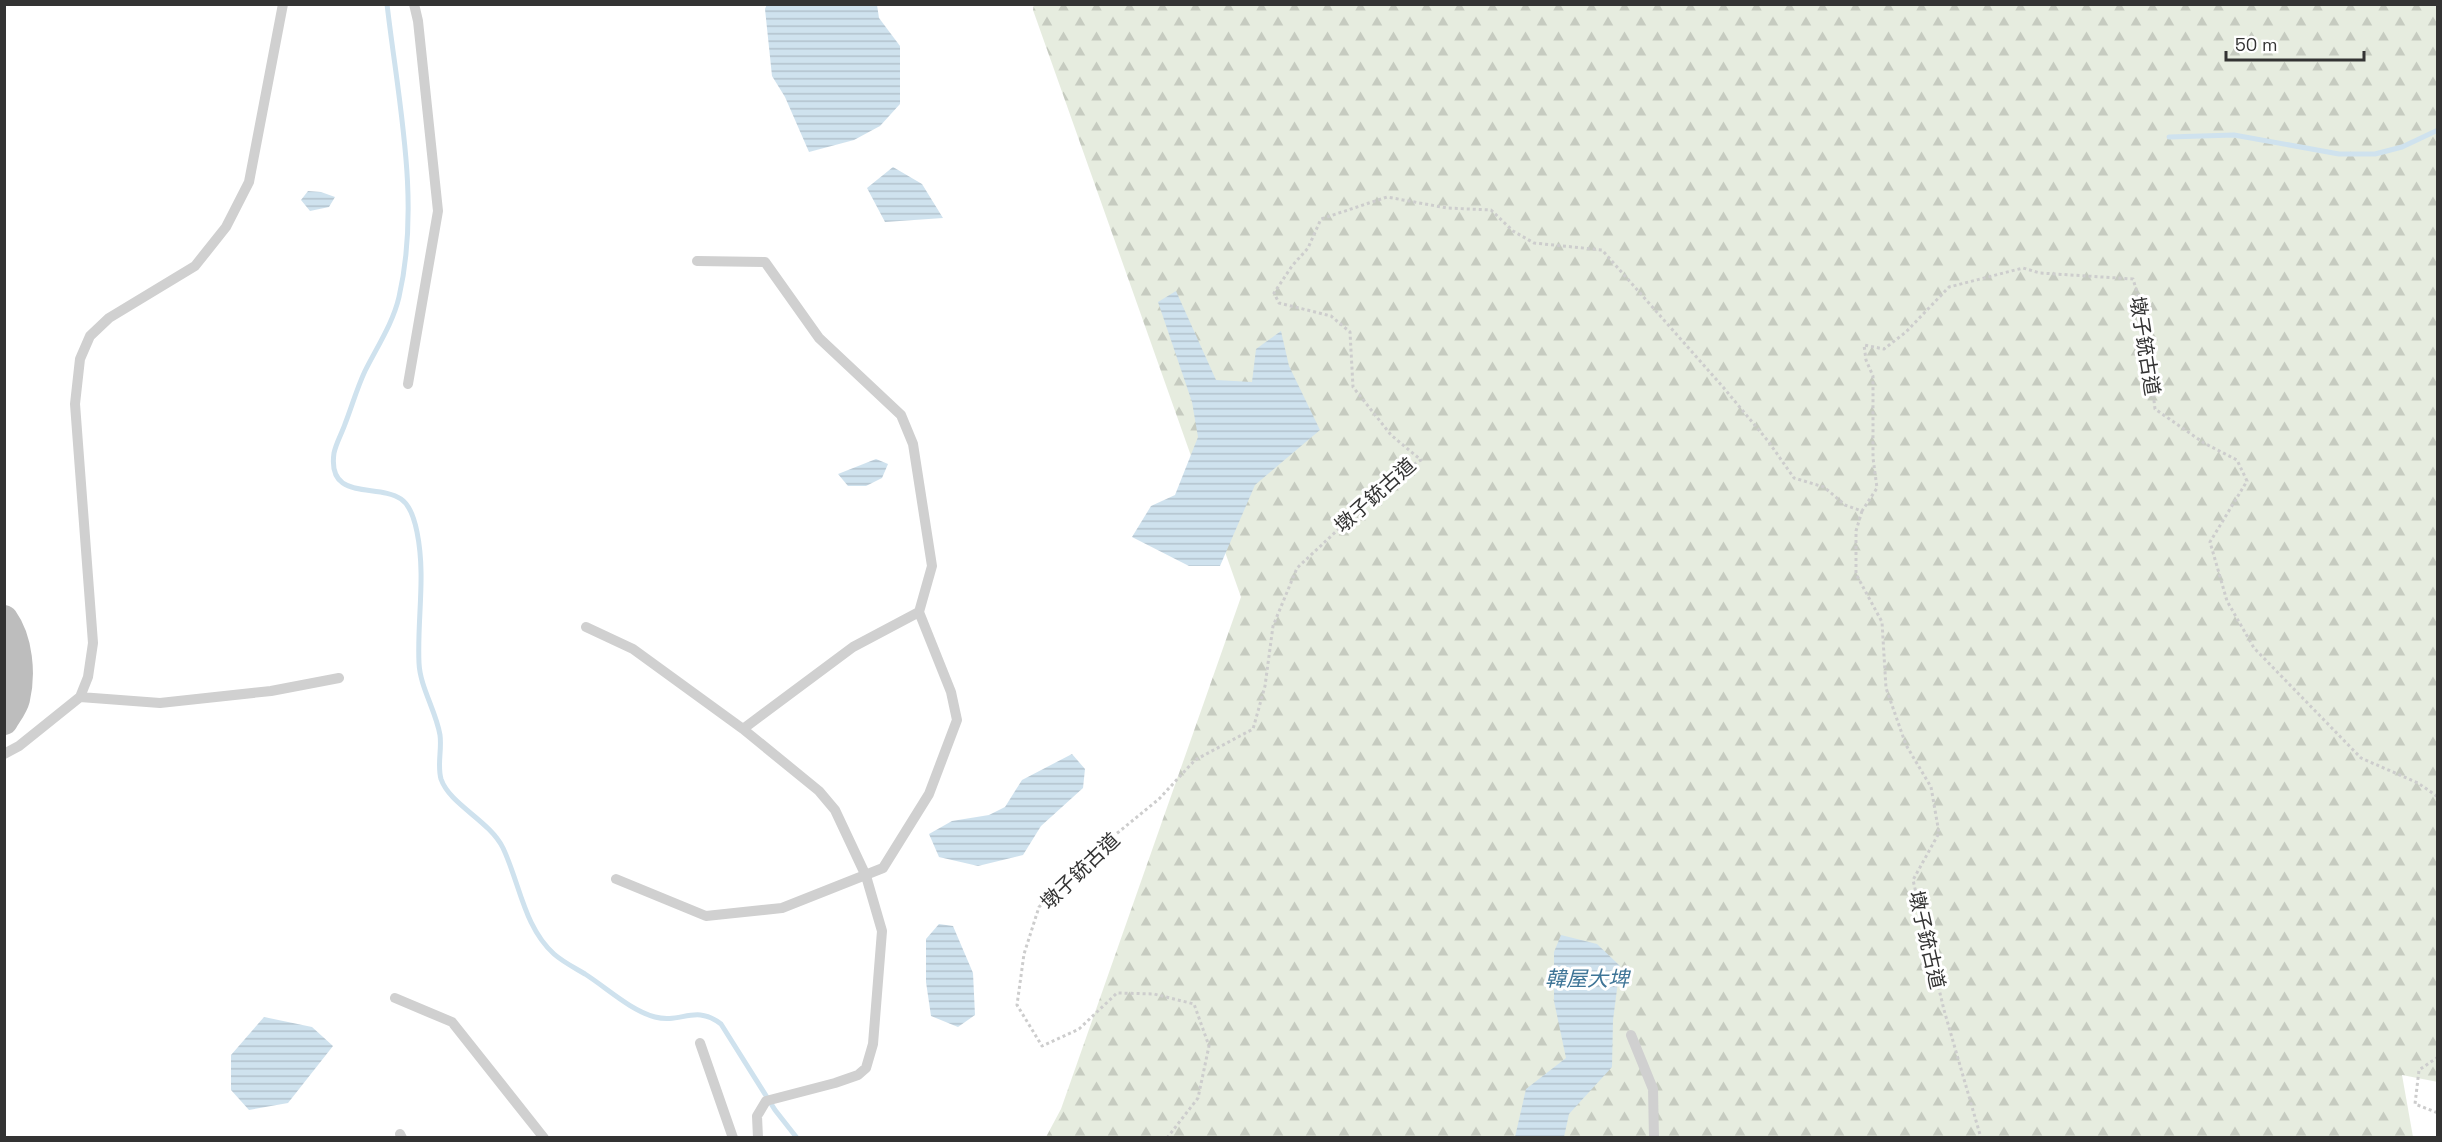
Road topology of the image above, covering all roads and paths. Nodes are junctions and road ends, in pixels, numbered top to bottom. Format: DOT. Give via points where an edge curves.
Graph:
graph roads {
  1 [pos="283,4"];
  2 [pos="414,4"];
  3 [pos="697,261"];
  4 [pos="408,384"];
  5 [pos="1862,511"];
  6 [pos="919,612"];
  7 [pos="4,619"];
  8 [pos="586,627"];
  9 [pos="339,678"];
  10 [pos="80,697"];
  11 [pos="4,721"];
  12 [pos="743,729"];
  13 [pos="4,754"];
  14 [pos="2438,797"];
  15 [pos="866,876"];
  16 [pos="616,879"];
  17 [pos="395,998"];
  18 [pos="1631,1035"];
  19 [pos="700,1042"];
  20 [pos="2438,1057"];
  21 [pos="2438,1113"];
  22 [pos="544,1137"];
  23 [pos="733,1137"];
  24 [pos="758,1137"];
  25 [pos="1167,1137"];
  26 [pos="1654,1137"];
  27 [pos="1981,1137"];
  1 -- 10 [label="lane" via="249,182 226,227 195,266 109,318 90,336 80,358 75,404 93,643 88,677"];
  2 -- 4 [label="lane" via="438,212"];
  3 -- 6 [label="lane" via="765,262 819,338 901,415 913,444 932,566"];
  5 -- 14 [label="path, 墩子銃古道" via="1877,488 1873,458 1874,376 1863,345 1884,349 1906,332 1949,286 2023,268 2040,273 2133,279 2144,311 2155,409 2237,460 2247,481 2210,542 2227,601 2248,639 2361,758 2418,783"];
  5 -- 25 [label="path, 墩子銃古道" via="1845,505 1824,488 1794,478 1731,396 1602,250 1534,243 1491,210 1447,208 1387,197 1321,219 1308,248 1274,293 1279,303 1331,316 1350,332 1353,387 1391,435 1421,460 1378,487 1297,568 1273,626 1253,729 1195,760 1159,799 1088,857 1039,907 1024,954 1017,1005 1042,1046 1079,1029 1117,993 1154,994 1194,1004 1209,1046 1207,1056 1198,1098"];
  5 -- 27 [label="path, 墩子銃古道" via="1856,531 1856,574 1882,622 1886,688 1906,745 1931,787 1939,832 1913,880 1944,1010"];
  6 -- 12 [label="lane" via="853,647"];
  6 -- 15 [label="lane" via="951,692 957,720 929,794 883,868"];
  7 -- 11 [label="street" via="10,627 20,666 16,701"];
  8 -- 12 [label="lane" via="633,649"];
  9 -- 10 [label="lane" via="271,691 160,702"];
  10 -- 13 [label="lane"];
  12 -- 15 [label="lane" via="819,791 835,810"];
  15 -- 16 [label="lane" via="782,908 706,916"];
  15 -- 24 [label="lane" via="882,931 873,1044 866,1068 835,1083 766,1101 757,1116"];
  17 -- 22 [label="lane" via="452,1022"];
  18 -- 26 [label="lane" via="1653,1089"];
  19 -- 23 [label="lane"];
  20 -- 21 [label="path" via="2419,1070 2415,1104"];
}
